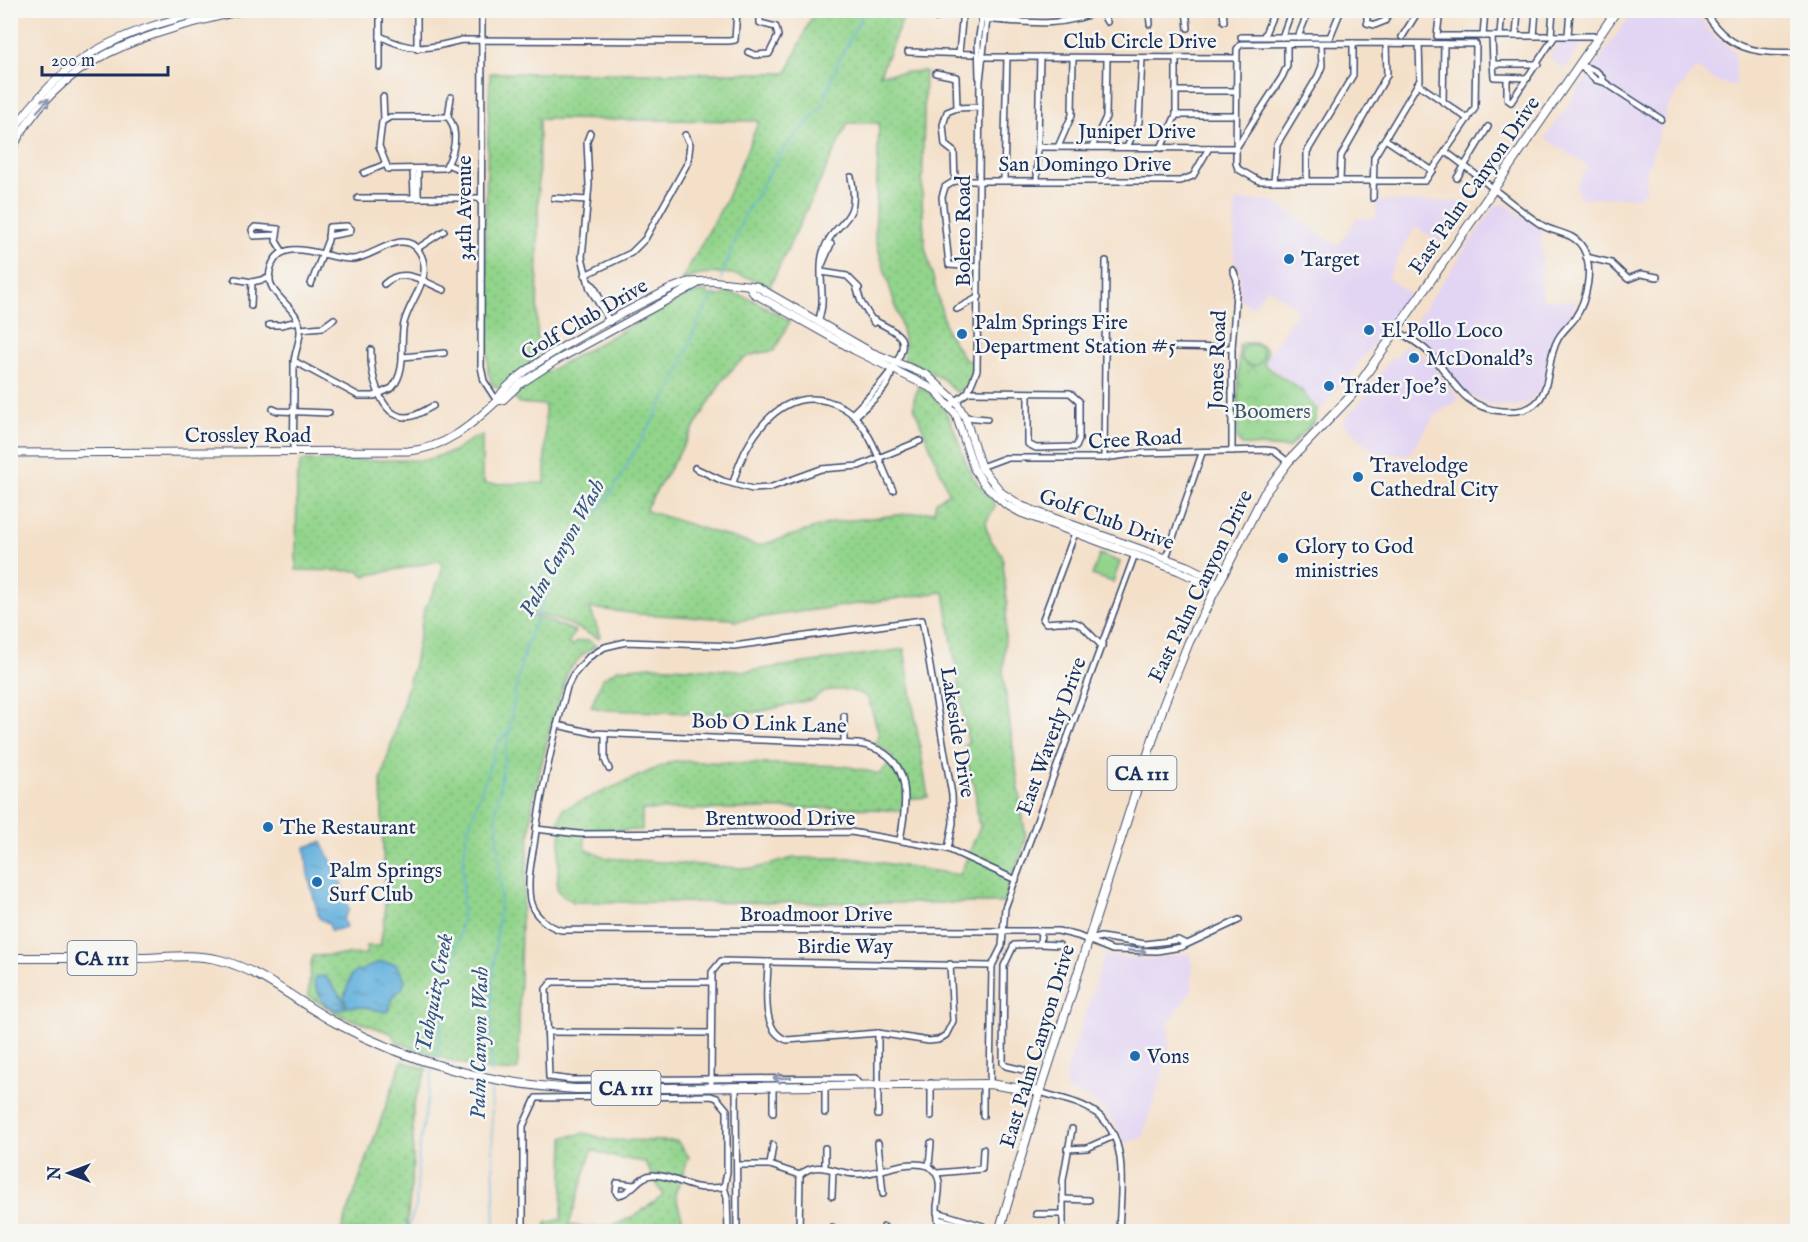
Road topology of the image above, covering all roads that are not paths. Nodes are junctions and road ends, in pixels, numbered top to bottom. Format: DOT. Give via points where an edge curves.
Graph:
graph roads {
  1 [pos="210,10"];
  2 [pos="246,10"];
  3 [pos="380,10"];
  4 [pos="417,10"];
  5 [pos="482,10"];
  6 [pos="737,10"];
  7 [pos="760,10"];
  8 [pos="936,10"];
  9 [pos="963,10"];
  10 [pos="982,10"];
  11 [pos="988,10"];
  12 [pos="1008,10"];
  13 [pos="1149,10"];
  14 [pos="1186,10"];
  15 [pos="1223,10"];
  16 [pos="1275,10"];
  17 [pos="1292,10"];
  18 [pos="1309,10"];
  19 [pos="1341,10"];
  20 [pos="1367,10"];
  21 [pos="1390,10"];
  22 [pos="1430,10"];
  23 [pos="1485,10"];
  24 [pos="1502,10"];
  25 [pos="1518,10"];
  26 [pos="1536,10"];
  27 [pos="1553,10"];
  28 [pos="1570,10"];
  29 [pos="1617,10"];
  30 [pos="1704,10"];
  31 [pos="1100,11"];
  32 [pos="1417,11"];
  33 [pos="1439,12"];
  34 [pos="936,18"];
  35 [pos="983,20"];
  36 [pos="1005,21"];
  37 [pos="1224,21"];
  38 [pos="1107,22"];
  39 [pos="1150,24"];
  40 [pos="1188,28"];
  41 [pos="1500,35"];
  42 [pos="1568,35"];
  43 [pos="380,36"];
  44 [pos="1264,36"];
  45 [pos="1483,36"];
  46 [pos="1492,36"];
  47 [pos="1516,36"];
  48 [pos="1534,36"];
  49 [pos="1553,36"];
  50 [pos="1599,36"];
  51 [pos="1242,37"];
  52 [pos="1282,37"];
  53 [pos="1298,37"];
  54 [pos="1402,37"];
  55 [pos="481,40"];
  56 [pos="1353,43"];
  57 [pos="1386,43"];
  58 [pos="1287,44"];
  59 [pos="1321,44"];
  60 [pos="1419,44"];
  61 [pos="1444,44"];
  62 [pos="417,49"];
  63 [pos="748,52"];
  64 [pos="908,52"];
  65 [pos="1797,52"];
  66 [pos="959,54"];
  67 [pos="973,54"];
  68 [pos="987,57"];
  69 [pos="1006,57"];
  70 [pos="1040,57"];
  71 [pos="1073,58"];
  72 [pos="1107,58"];
  73 [pos="1142,58"];
  74 [pos="1176,58"];
  75 [pos="1235,58"];
  76 [pos="1492,64"];
  77 [pos="1538,64"];
  78 [pos="1579,65"];
  79 [pos="380,66"];
  80 [pos="936,73"];
  81 [pos="1507,78"];
  82 [pos="1528,78"];
  83 [pos="1418,84"];
  84 [pos="1176,91"];
  85 [pos="1236,91"];
  86 [pos="383,96"];
  87 [pos="451,97"];
  88 [pos="1443,102"];
  89 [pos="980,107"];
  90 [pos="957,108"];
  91 [pos="1176,115"];
  92 [pos="1236,115"];
  93 [pos="448,117"];
  94 [pos="384,119"];
  95 [pos="1468,119"];
  96 [pos="1660,119"];
  97 [pos="1488,127"];
  98 [pos="590,133"];
  99 [pos="10,135"];
  100 [pos="685,135"];
  101 [pos="1385,139"];
  102 [pos="1038,147"];
  103 [pos="1058,147"];
  104 [pos="1092,147"];
  105 [pos="1127,147"];
  106 [pos="1161,148"];
  107 [pos="1209,148"];
  108 [pos="1236,148"];
  109 [pos="1446,152"];
  110 [pos="10,153"];
  111 [pos="386,164"];
  112 [pos="447,164"];
  113 [pos="1465,166"];
  114 [pos="416,169"];
  115 [pos="1433,171"];
  116 [pos="364,172"];
  117 [pos="468,173"];
  118 [pos="851,177"];
  119 [pos="1457,178"];
  120 [pos="980,180"];
  121 [pos="1004,180"];
  122 [pos="955,181"];
  123 [pos="1036,181"];
  124 [pos="1274,181"];
  125 [pos="1307,181"];
  126 [pos="1340,182"];
  127 [pos="1372,182"];
  128 [pos="1495,187"];
  129 [pos="358,198"];
  130 [pos="416,198"];
  131 [pos="481,198"];
  132 [pos="554,198"];
  133 [pos="1374,198"];
  134 [pos="588,200"];
  135 [pos="444,231"];
  136 [pos="275,235"];
  137 [pos="328,236"];
  138 [pos="418,249"];
  139 [pos="283,252"];
  140 [pos="322,256"];
  141 [pos="1586,257"];
  142 [pos="1106,261"];
  143 [pos="978,267"];
  144 [pos="822,269"];
  145 [pos="1233,270"];
  146 [pos="585,275"];
  147 [pos="1657,277"];
  148 [pos="270,278"];
  149 [pos="235,279"];
  150 [pos="252,282"];
  151 [pos="423,282"];
  152 [pos="311,284"];
  153 [pos="384,284"];
  154 [pos="750,287"];
  155 [pos="444,290"];
  156 [pos="979,297"];
  157 [pos="252,306"];
  158 [pos="957,309"];
  159 [pos="334,319"];
  160 [pos="298,321"];
  161 [pos="819,322"];
  162 [pos="612,324"];
  163 [pos="269,325"];
  164 [pos="300,329"];
  165 [pos="1396,330"];
  166 [pos="1177,347"];
  167 [pos="1232,348"];
  168 [pos="371,350"];
  169 [pos="444,354"];
  170 [pos="403,357"];
  171 [pos="294,361"];
  172 [pos="894,365"];
  173 [pos="968,392"];
  174 [pos="1028,393"];
  175 [pos="381,394"];
  176 [pos="497,401"];
  177 [pos="953,403"];
  178 [pos="433,406"];
  179 [pos="273,408"];
  180 [pos="294,411"];
  181 [pos="329,413"];
  182 [pos="853,415"];
  183 [pos="965,417"];
  184 [pos="987,419"];
  185 [pos="477,420"];
  186 [pos="920,441"];
  187 [pos="293,451"];
  188 [pos="1232,451"];
  189 [pos="10,453"];
  190 [pos="1202,453"];
  191 [pos="877,457"];
  192 [pos="1104,458"];
  193 [pos="1288,462"];
  194 [pos="981,467"];
  195 [pos="695,468"];
  196 [pos="733,483"];
  197 [pos="893,490"];
  198 [pos="1075,532"];
  199 [pos="1135,554"];
  200 [pos="1166,558"];
  201 [pos="1217,585"];
  202 [pos="1102,646"];
  203 [pos="844,716"];
  204 [pos="557,725"];
  205 [pos="605,734"];
  206 [pos="844,743"];
  207 [pos="609,770"];
  208 [pos="536,830"];
  209 [pos="900,840"];
  210 [pos="948,849"];
  211 [pos="1016,880"];
  212 [pos="1239,920"];
  213 [pos="1003,931"];
  214 [pos="1041,931"];
  215 [pos="1089,940"];
  216 [pos="1184,943"];
  217 [pos="1040,944"];
  218 [pos="1059,945"];
  219 [pos="10,958"];
  220 [pos="768,962"];
  221 [pos="950,964"];
  222 [pos="992,966"];
  223 [pos="712,982"];
  224 [pos="992,1003"];
  225 [pos="1003,1003"];
  226 [pos="547,1032"];
  227 [pos="711,1033"];
  228 [pos="878,1033"];
  229 [pos="991,1047"];
  230 [pos="1003,1048"];
  231 [pos="1023,1070"];
  232 [pos="878,1083"];
  233 [pos="931,1083"];
  234 [pos="711,1084"];
  235 [pos="825,1084"];
  236 [pos="859,1084"];
  237 [pos="987,1084"];
  238 [pos="736,1086"];
  239 [pos="773,1086"];
  240 [pos="1040,1092"];
  241 [pos="773,1113"];
  242 [pos="825,1113"];
  243 [pos="878,1115"];
  244 [pos="931,1116"];
  245 [pos="983,1116"];
  246 [pos="1072,1129"];
  247 [pos="1113,1136"];
  248 [pos="878,1143"];
  249 [pos="931,1143"];
  250 [pos="773,1145"];
  251 [pos="825,1148"];
  252 [pos="983,1149"];
  253 [pos="1067,1149"];
  254 [pos="737,1165"];
  255 [pos="770,1165"];
  256 [pos="929,1166"];
  257 [pos="825,1168"];
  258 [pos="881,1168"];
  259 [pos="833,1170"];
  260 [pos="937,1173"];
  261 [pos="800,1175"];
  262 [pos="634,1185"];
  263 [pos="724,1187"];
  264 [pos="883,1194"];
  265 [pos="832,1196"];
  266 [pos="1064,1199"];
  267 [pos="1089,1200"];
  268 [pos="1036,1214"];
  269 [pos="1063,1214"];
  270 [pos="938,1215"];
  271 [pos="986,1231"];
  272 [pos="523,1232"];
  273 [pos="728,1232"];
  274 [pos="737,1232"];
  275 [pos="799,1232"];
  276 [pos="940,1232"];
  277 [pos="999,1232"];
  278 [pos="1063,1232"];
  279 [pos="1119,1232"];
  1 -- 99 [label="street" via="160,22 107,42 49,86"];
  110 -- 2 [label="street, one-way" via="54,92 111,50 162,30"];
  3 -- 43 [label="street"];
  4 -- 62 [label="street"];
  5 -- 55 [label="street, 34th Avenue"];
  6 -- 55 [label="street" via="735,40"];
  7 -- 63 [label="street" via="760,23 776,27 778,36 769,54"];
  8 -- 34 [label="street"];
  9 -- 66 [label="street"];
  10 -- 35 [label="street"];
  11 -- 35 [label="street"];
  12 -- 36 [label="street"];
  13 -- 39 [label="street"];
  14 -- 40 [label="street"];
  15 -- 37 [label="street"];
  16 -- 44 [label="street"];
  17 -- 52 [label="street"];
  18 -- 53 [label="street"];
  19 -- 53 [label="street" via="1330,37"];
  20 -- 21 [label="street" via="1367,23 1376,25 1385,21"];
  22 -- 33 [label="street"];
  23 -- 45 [label="street"];
  24 -- 41 [label="street"];
  25 -- 47 [label="street"];
  26 -- 48 [label="street"];
  27 -- 49 [label="street"];
  28 -- 42 [label="street"];
  29 -- 50 [label="main road, East Palm Canyon Drive"];
  30 -- 65 [label="street" via="1715,29 1740,46 1762,52"];
  31 -- 36 [label="street" via="1071,22"];
  31 -- 38 [label="street"];
  32 -- 54 [label="street"];
  33 -- 45 [label="street" via="1437,36"];
  35 -- 36 [label="street"];
  35 -- 89 [label="street, Bolero Road"];
  41 -- 46 [label="street"];
  41 -- 47 [label="street"];
  42 -- 49 [label="street"];
  42 -- 50 [label="street"];
  43 -- 62 [label="street" via="400,47"];
  43 -- 79 [label="street"];
  44 -- 51 [label="street"];
  44 -- 52 [label="street"];
  45 -- 46 [label="street"];
  46 -- 76 [label="street"];
  47 -- 48 [label="street"];
  48 -- 49 [label="street"];
  49 -- 77 [label="street"];
  50 -- 78 [label="main road, East Palm Canyon Drive"];
  52 -- 53 [label="street"];
  55 -- 62 [label="street"];
  55 -- 131 [label="street, 34th Avenue"];
  56 -- 57 [label="street"];
  56 -- 59 [label="street"];
  56 -- 125 [label="street" via="1353,75 1307,152"];
  57 -- 60 [label="street"];
  57 -- 126 [label="street" via="1387,75 1341,156"];
  58 -- 59 [label="street"];
  58 -- 75 [label="street" via="1241,44"];
  58 -- 108 [label="street" via="1287,66 1282,77"];
  59 -- 124 [label="street" via="1322,66 1318,76 1277,144"];
  60 -- 61 [label="street"];
  60 -- 83 [label="street"];
  61 -- 88 [label="street"];
  61 -- 95 [label="street" via="1476,44 1476,108"];
  64 -- 66 [label="street"];
  66 -- 67 [label="street"];
  68 -- 69 [label="street, Club Circle Drive"];
  69 -- 70 [label="street, Club Circle Drive"];
  69 -- 121 [label="street"];
  70 -- 71 [label="street, Club Circle Drive"];
  70 -- 102 [label="street"];
  71 -- 72 [label="street, Club Circle Drive"];
  71 -- 103 [label="street" via="1072,115"];
  72 -- 73 [label="street, Club Circle Drive"];
  72 -- 104 [label="street" via="1106,117"];
  73 -- 74 [label="street, Club Circle Drive"];
  73 -- 105 [label="street" via="1141,112"];
  74 -- 75 [label="street, Club Circle Drive"];
  74 -- 84 [label="street"];
  75 -- 85 [label="street, Club Circle Drive"];
  76 -- 77 [label="street"];
  76 -- 81 [label="street" via="1494,77"];
  77 -- 82 [label="street"];
  78 -- 96 [label="street" via="1601,75 1604,82"];
  78 -- 128 [label="main road, East Palm Canyon Drive"];
  80 -- 90 [label="street" via="956,76"];
  81 -- 82 [label="street"];
  81 -- 82 [label="street" via="1507,99 1511,102"];
  83 -- 88 [label="street"];
  83 -- 101 [label="street"];
  84 -- 85 [label="street"];
  84 -- 91 [label="street"];
  85 -- 92 [label="street, Club Circle Drive"];
  86 -- 94 [label="street"];
  87 -- 93 [label="street"];
  88 -- 95 [label="street"];
  89 -- 90 [label="street"];
  89 -- 120 [label="street, Bolero Road"];
  90 -- 122 [label="street" via="947,112 943,125 945,145 954,152"];
  91 -- 92 [label="street"];
  91 -- 106 [label="street"];
  92 -- 108 [label="street, Club Circle Drive"];
  93 -- 94 [label="street"];
  93 -- 112 [label="street" via="455,143"];
  94 -- 111 [label="street" via="379,146"];
  95 -- 109 [label="street"];
  97 -- 113 [label="street"];
  98 -- 134 [label="street"];
  100 -- 146 [label="street" via="690,144 688,162 645,239 631,253"];
  101 -- 115 [label="street"];
  101 -- 127 [label="street" via="1374,157"];
  102 -- 103 [label="street, Juniper Drive"];
  102 -- 123 [label="street"];
  103 -- 104 [label="street, Juniper Drive"];
  104 -- 105 [label="street, Juniper Drive"];
  105 -- 106 [label="street, Juniper Drive"];
  106 -- 107 [label="street, Juniper Drive"];
  107 -- 108 [label="street, Juniper Drive"];
  107 -- 123 [label="street, San Domingo Drive" via="1188,180"];
  108 -- 124 [label="street, Club Circle Drive" via="1239,169 1259,181"];
  109 -- 113 [label="street"];
  109 -- 115 [label="street"];
  111 -- 114 [label="street" via="392,170"];
  111 -- 116 [label="street"];
  112 -- 114 [label="street" via="442,169"];
  112 -- 117 [label="street"];
  113 -- 119 [label="street"];
  113 -- 128 [label="street"];
  114 -- 130 [label="street"];
  115 -- 127 [label="street, Club Circle Drive" via="1425,181"];
  118 -- 144 [label="street" via="851,214 824,249"];
  120 -- 121 [label="street, San Domingo Drive"];
  120 -- 122 [label="street, San Domingo Drive"];
  120 -- 143 [label="street, Bolero Road"];
  121 -- 123 [label="street, San Domingo Drive"];
  122 -- 143 [label="street" via="945,187 942,197 949,265"];
  124 -- 125 [label="street, Club Circle Drive"];
  125 -- 126 [label="street, Club Circle Drive"];
  126 -- 127 [label="street, Club Circle Drive"];
  127 -- 133 [label="street"];
  128 -- 141 [label="street" via="1541,225 1575,239"];
  128 -- 165 [label="main road, East Palm Canyon Drive"];
  129 -- 130 [label="street"];
  130 -- 131 [label="street"];
  131 -- 176 [label="street, 34th Avenue" via="481,367 484,381"];
  132 -- 134 [label="street"];
  134 -- 146 [label="street" via="582,248"];
  135 -- 138 [label="street"];
  136 -- 139 [label="street"];
  137 -- 140 [label="street"];
  138 -- 140 [label="street" via="398,242 358,259"];
  138 -- 151 [label="street" via="425,262"];
  139 -- 140 [label="street" via="305,249"];
  139 -- 148 [label="street" via="273,264"];
  140 -- 152 [label="street"];
  141 -- 147 [label="street" via="1611,263 1628,279 1641,274"];
  141 -- 165 [label="street" via="1587,285 1576,317 1558,339 1545,391 1537,402 1514,411 1479,405 1459,393 1431,355"];
  142 -- 192 [label="street"];
  143 -- 156 [label="street, Bolero Road"];
  144 -- 161 [label="street" via="826,307"];
  144 -- 172 [label="street" via="849,278 873,320 901,338 902,348"];
  145 -- 167 [label="street, Jones Road" via="1237,280"];
  146 -- 162 [label="street"];
  148 -- 150 [label="street"];
  148 -- 160 [label="street" via="275,293 289,305"];
  149 -- 150 [label="street"];
  150 -- 157 [label="street"];
  151 -- 153 [label="street" via="402,274"];
  151 -- 155 [label="street"];
  151 -- 170 [label="street" via="404,321"];
  154 -- 161 [label="street, Golf Club Drive" via="756,286"];
  154 -- 162 [label="street, Golf Club Drive" via="730,282 697,284"];
  154 -- 172 [label="street, Golf Club Drive" via="753,293 813,328"];
  156 -- 158 [label="street"];
  156 -- 173 [label="street, Bolero Road" via="977,370"];
  159 -- 164 [label="street" via="323,327"];
  160 -- 163 [label="street"];
  160 -- 164 [label="street"];
  161 -- 172 [label="street, Golf Club Drive"];
  162 -- 176 [label="street, Golf Club Drive"];
  164 -- 171 [label="street"];
  165 -- 193 [label="main road, East Palm Canyon Drive" via="1350,396"];
  166 -- 167 [label="street"];
  167 -- 188 [label="street, Jones Road"];
  168 -- 175 [label="street" via="370,364"];
  169 -- 170 [label="street"];
  170 -- 175 [label="street" via="398,381"];
  171 -- 175 [label="street" via="359,396"];
  171 -- 180 [label="street"];
  172 -- 177 [label="street, Golf Club Drive"];
  172 -- 182 [label="street" via="884,389"];
  173 -- 174 [label="street"];
  173 -- 177 [label="street"];
  174 -- 174 [label="street" via="1028,444 1036,448 1076,447 1076,396"];
  175 -- 178 [label="street" via="389,410 403,417"];
  176 -- 185 [label="street, Golf Club Drive"];
  177 -- 183 [label="street, Golf Club Drive"];
  177 -- 198 [label="street, Golf Club Drive" via="974,469 995,496 1021,513"];
  179 -- 180 [label="street"];
  180 -- 181 [label="street"];
  180 -- 187 [label="street"];
  182 -- 191 [label="street" via="869,436"];
  182 -- 196 [label="street" via="820,399 793,402 782,408 753,436"];
  183 -- 184 [label="street"];
  183 -- 194 [label="street, Golf Club Drive"];
  185 -- 187 [label="street, Crossley Road" via="452,439 420,450"];
  186 -- 191 [label="street"];
  187 -- 189 [label="street, Crossley Road"];
  188 -- 190 [label="street, Cree Road"];
  188 -- 193 [label="street, Cree Road" via="1274,451"];
  190 -- 192 [label="street, Cree Road" via="1141,453"];
  190 -- 200 [label="street"];
  191 -- 196 [label="street" via="859,466 809,472 769,489"];
  191 -- 197 [label="street"];
  192 -- 194 [label="street, Cree Road" via="1005,458"];
  193 -- 201 [label="main road, East Palm Canyon Drive / CA 111" via="1264,494"];
  194 -- 200 [label="street, Golf Club Drive" via="994,485 1022,506"];
  195 -- 196 [label="street" via="712,478"];
  198 -- 199 [label="street, Golf Club Drive"];
  198 -- 202 [label="street" via="1043,619 1046,623 1068,621 1082,625"];
  199 -- 201 [label="street, Golf Club Drive" via="1205,584"];
  199 -- 202 [label="street, East Waverly Drive"];
  200 -- 201 [label="street, Golf Club Drive" via="1209,577"];
  201 -- 215 [label="main road, East Palm Canyon Drive / CA 111" via="1164,705"];
  202 -- 211 [label="street, East Waverly Drive"];
  203 -- 206 [label="street"];
  204 -- 205 [label="street, Bob O Link Lane"];
  204 -- 208 [label="street"];
  204 -- 210 [label="street, Lakeside Drive" via="573,675 589,657 605,647 626,642 734,646 922,620 952,795 953,823"];
  205 -- 206 [label="street, Bob O Link Lane"];
  205 -- 207 [label="street"];
  206 -- 209 [label="street, Bob O Link Lane" via="874,747 895,763 906,797"];
  208 -- 209 [label="street, Brentwood Drive" via="579,834 851,832"];
  208 -- 213 [label="street, Broadmoor Drive" via="530,902 543,921 561,930"];
  209 -- 210 [label="street, Brentwood Drive"];
  210 -- 211 [label="street, Brentwood Drive"];
  211 -- 213 [label="street, East Waverly Drive" via="1005,908"];
  212 -- 216 [label="street"];
  213 -- 214 [label="street, Broadmoor Drive"];
  213 -- 222 [label="street, East Waverly Drive" via="1002,946"];
  214 -- 215 [label="street, Broadmoor Drive" via="1065,932"];
  214 -- 217 [label="street"];
  215 -- 216 [label="street" via="1101,937 1131,943"];
  215 -- 216 [label="street, one-way" via="1101,948 1146,952 1172,949"];
  215 -- 240 [label="main road, East Palm Canyon Drive / CA 111"];
  217 -- 218 [label="street"];
  217 -- 225 [label="street" via="1013,946 1004,966"];
  219 -- 234 [label="main road, CA 111" via="187,956 221,960 257,975 334,1022 403,1055 474,1076 576,1089"];
  220 -- 221 [label="street, Birdie Way"];
  220 -- 223 [label="street, Birdie Way" via="721,961 715,966"];
  220 -- 228 [label="street" via="769,1020 781,1038"];
  221 -- 222 [label="street, Birdie Way"];
  221 -- 228 [label="street" via="953,1021 946,1035 929,1041"];
  222 -- 224 [label="street"];
  223 -- 226 [label="street" via="552,982 548,985"];
  223 -- 227 [label="street"];
  224 -- 225 [label="street"];
  224 -- 229 [label="street"];
  225 -- 230 [label="street"];
  226 -- 227 [label="street"];
  226 -- 234 [label="street" via="549,1077"];
  227 -- 234 [label="street"];
  228 -- 232 [label="street"];
  229 -- 230 [label="street"];
  229 -- 237 [label="street"];
  230 -- 231 [label="street" via="1004,1065"];
  232 -- 233 [label="main road, CA 111"];
  232 -- 236 [label="main road, CA 111"];
  232 -- 243 [label="street"];
  233 -- 237 [label="main road, CA 111"];
  233 -- 244 [label="street"];
  236 -- 234 [label="street, one-way" via="854,1078"];
  234 -- 238 [label="main road, CA 111"];
  235 -- 236 [label="main road, CA 111"];
  235 -- 239 [label="main road, CA 111"];
  235 -- 242 [label="street"];
  237 -- 240 [label="main road, CA 111"];
  237 -- 245 [label="street"];
  238 -- 239 [label="main road, CA 111"];
  238 -- 254 [label="street"];
  239 -- 241 [label="street"];
  240 -- 247 [label="street" via="1090,1110 1105,1120"];
  240 -- 277 [label="main road, East Palm Canyon Drive"];
  246 -- 253 [label="street"];
  247 -- 253 [label="street" via="1087,1148"];
  247 -- 279 [label="street" via="1120,1155"];
  248 -- 258 [label="street"];
  249 -- 256 [label="street"];
  250 -- 255 [label="street"];
  251 -- 257 [label="street"];
  252 -- 260 [label="street" via="982,1169"];
  253 -- 266 [label="street"];
  254 -- 255 [label="street"];
  254 -- 274 [label="street"];
  255 -- 261 [label="street"];
  256 -- 258 [label="street" via="898,1164"];
  256 -- 260 [label="street"];
  257 -- 259 [label="street"];
  257 -- 261 [label="street" via="807,1169"];
  258 -- 259 [label="street" via="858,1174"];
  258 -- 264 [label="street"];
  259 -- 265 [label="street"];
  260 -- 270 [label="street"];
  261 -- 275 [label="street"];
  262 -- 263 [label="street" via="656,1174 704,1189"];
  263 -- 272 [label="street" via="728,1172 727,1110 717,1098 538,1096 523,1126"];
  263 -- 273 [label="street" via="728,1197"];
  266 -- 267 [label="street"];
  266 -- 269 [label="street"];
  268 -- 269 [label="street"];
  269 -- 278 [label="street"];
  270 -- 271 [label="street"];
  270 -- 276 [label="street"];
}
